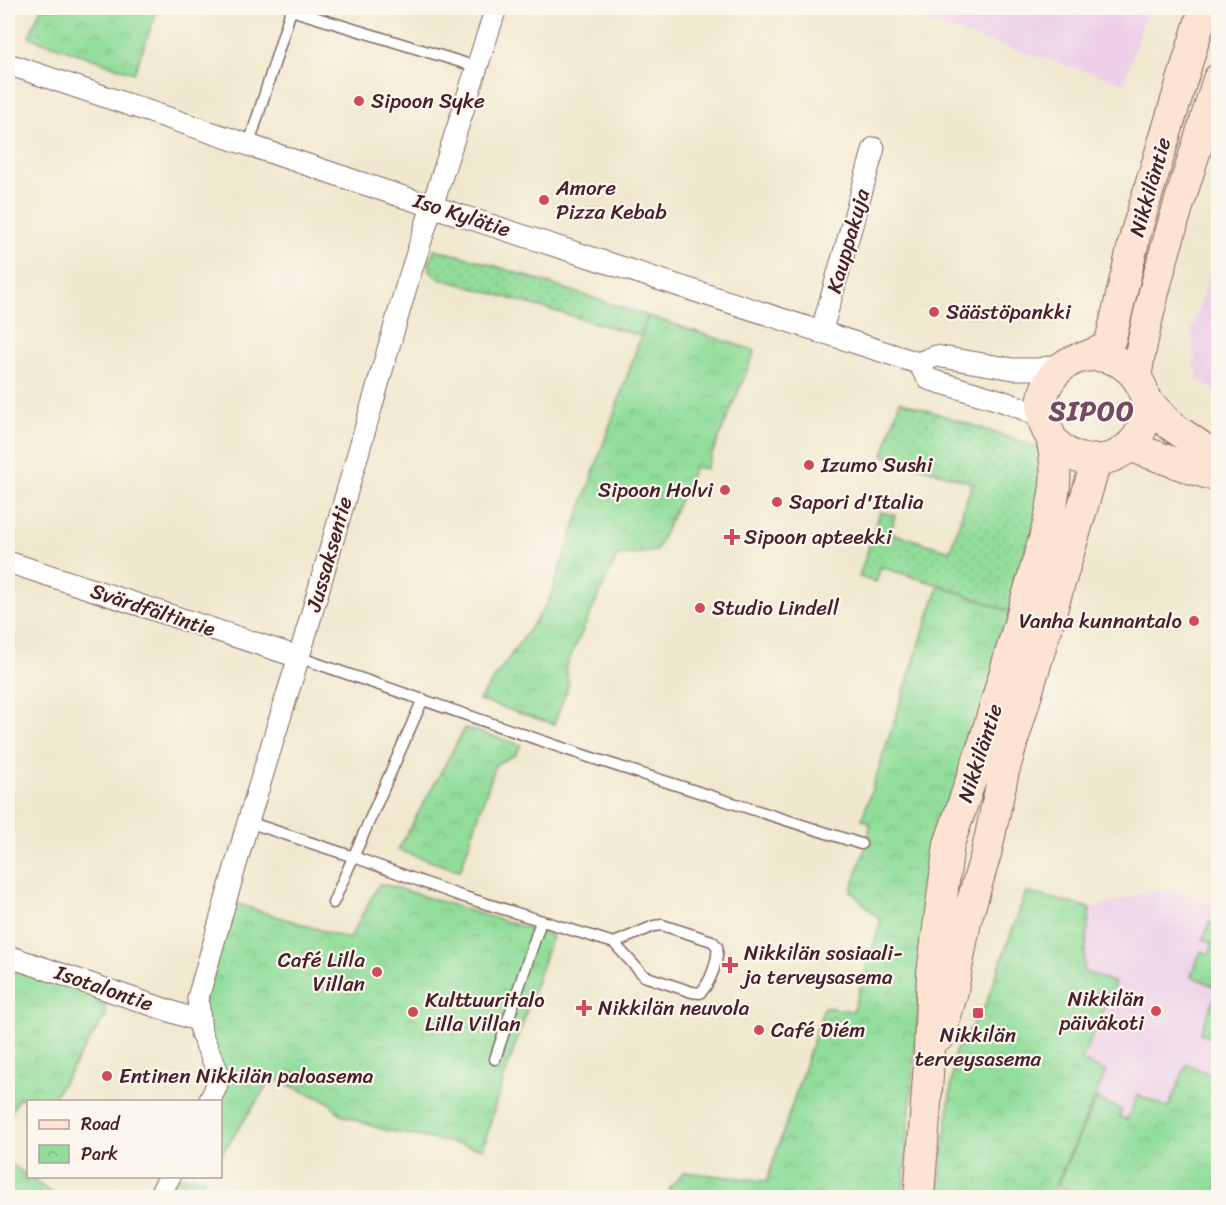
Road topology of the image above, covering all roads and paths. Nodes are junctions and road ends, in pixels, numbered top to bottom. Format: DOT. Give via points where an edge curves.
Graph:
graph roads {
  1 [pos="496,8"];
  2 [pos="1204,8"];
  3 [pos="8,64"];
  4 [pos="477,67"];
  5 [pos="1218,79"];
  6 [pos="249,144"];
  7 [pos="874,148"];
  8 [pos="432,206"];
  9 [pos="821,333"];
  10 [pos="1077,360"];
  11 [pos="918,363"];
  12 [pos="1141,388"];
  13 [pos="1047,427"];
  14 [pos="1129,446"];
  15 [pos="1218,458"];
  16 [pos="1096,459"];
  17 [pos="1218,477"];
  18 [pos="8,562"];
  19 [pos="298,657"];
  20 [pos="423,699"];
  21 [pos="248,822"];
  22 [pos="861,844"];
  23 [pos="354,857"];
  24 [pos="333,903"];
  25 [pos="540,921"];
  26 [pos="614,943"];
  27 [pos="8,956"];
  28 [pos="200,1021"];
  29 [pos="495,1059"];
  30 [pos="928,1076"];
  31 [pos="210,1100"];
  32 [pos="169,1178"];
  33 [pos="158,1197"];
  34 [pos="920,1197"];
  1 -- 4 [label="street, Jussaksentie"];
  2 -- 10 [label="street, Nikkiläntie" via="1136,231 1111,338 1106,348"];
  3 -- 6 [label="street, Iso Kylätie"];
  4 -- 6 [label="lane" via="291,10"];
  4 -- 8 [label="street, Jussaksentie"];
  5 -- 12 [label="street, Nikkiläntie" via="1155,288"];
  6 -- 8 [label="street, Iso Kylätie"];
  7 -- 9 [label="street, Kauppakuja"];
  8 -- 9 [label="street, Iso Kylätie"];
  8 -- 19 [label="street, Jussaksentie"];
  9 -- 11 [label="street, Iso Kylätie"];
  10 -- 11 [label="street, Iso Kylätie" via="1038,369 1012,369 936,356"];
  10 -- 12 [label="street" via="1102,356 1112,359 1129,369"];
  10 -- 13 [label="street" via="1056,372 1046,390 1043,400"];
  11 -- 13 [label="street, Iso Kylätie" via="928,379 1021,408"];
  12 -- 14 [label="street" via="1144,420"];
  12 -- 15 [label="street" via="1170,425"];
  13 -- 16 [label="street" via="1067,452"];
  13 -- 30 [label="street, Nikkiläntie" via="1056,456 1056,474 1046,532 984,742 949,844 932,973"];
  14 -- 16 [label="street"];
  14 -- 17 [label="street"];
  16 -- 30 [label="street, Nikkiläntie" via="1004,771 966,921 952,995"];
  18 -- 19 [label="street, Svärdfältintie"];
  19 -- 20 [label="lane"];
  19 -- 21 [label="street, Jussaksentie"];
  20 -- 22 [label="lane" via="600,761"];
  20 -- 23 [label="lane"];
  21 -- 23 [label="lane"];
  21 -- 28 [label="street, Jussaksentie" via="198,998"];
  23 -- 24 [label="lane"];
  23 -- 25 [label="lane"];
  25 -- 26 [label="lane"];
  25 -- 29 [label="lane"];
  26 -- 26 [label="lane" via="644,976 699,993 705,988 718,953 712,942 662,925"];
  27 -- 28 [label="street, Isotalontie"];
  28 -- 31 [label="street, Jussaksentie" via="217,1070 217,1085"];
  30 -- 34 [label="street, Nikkiläntie"];
  32 -- 33 [label="street"];
}
